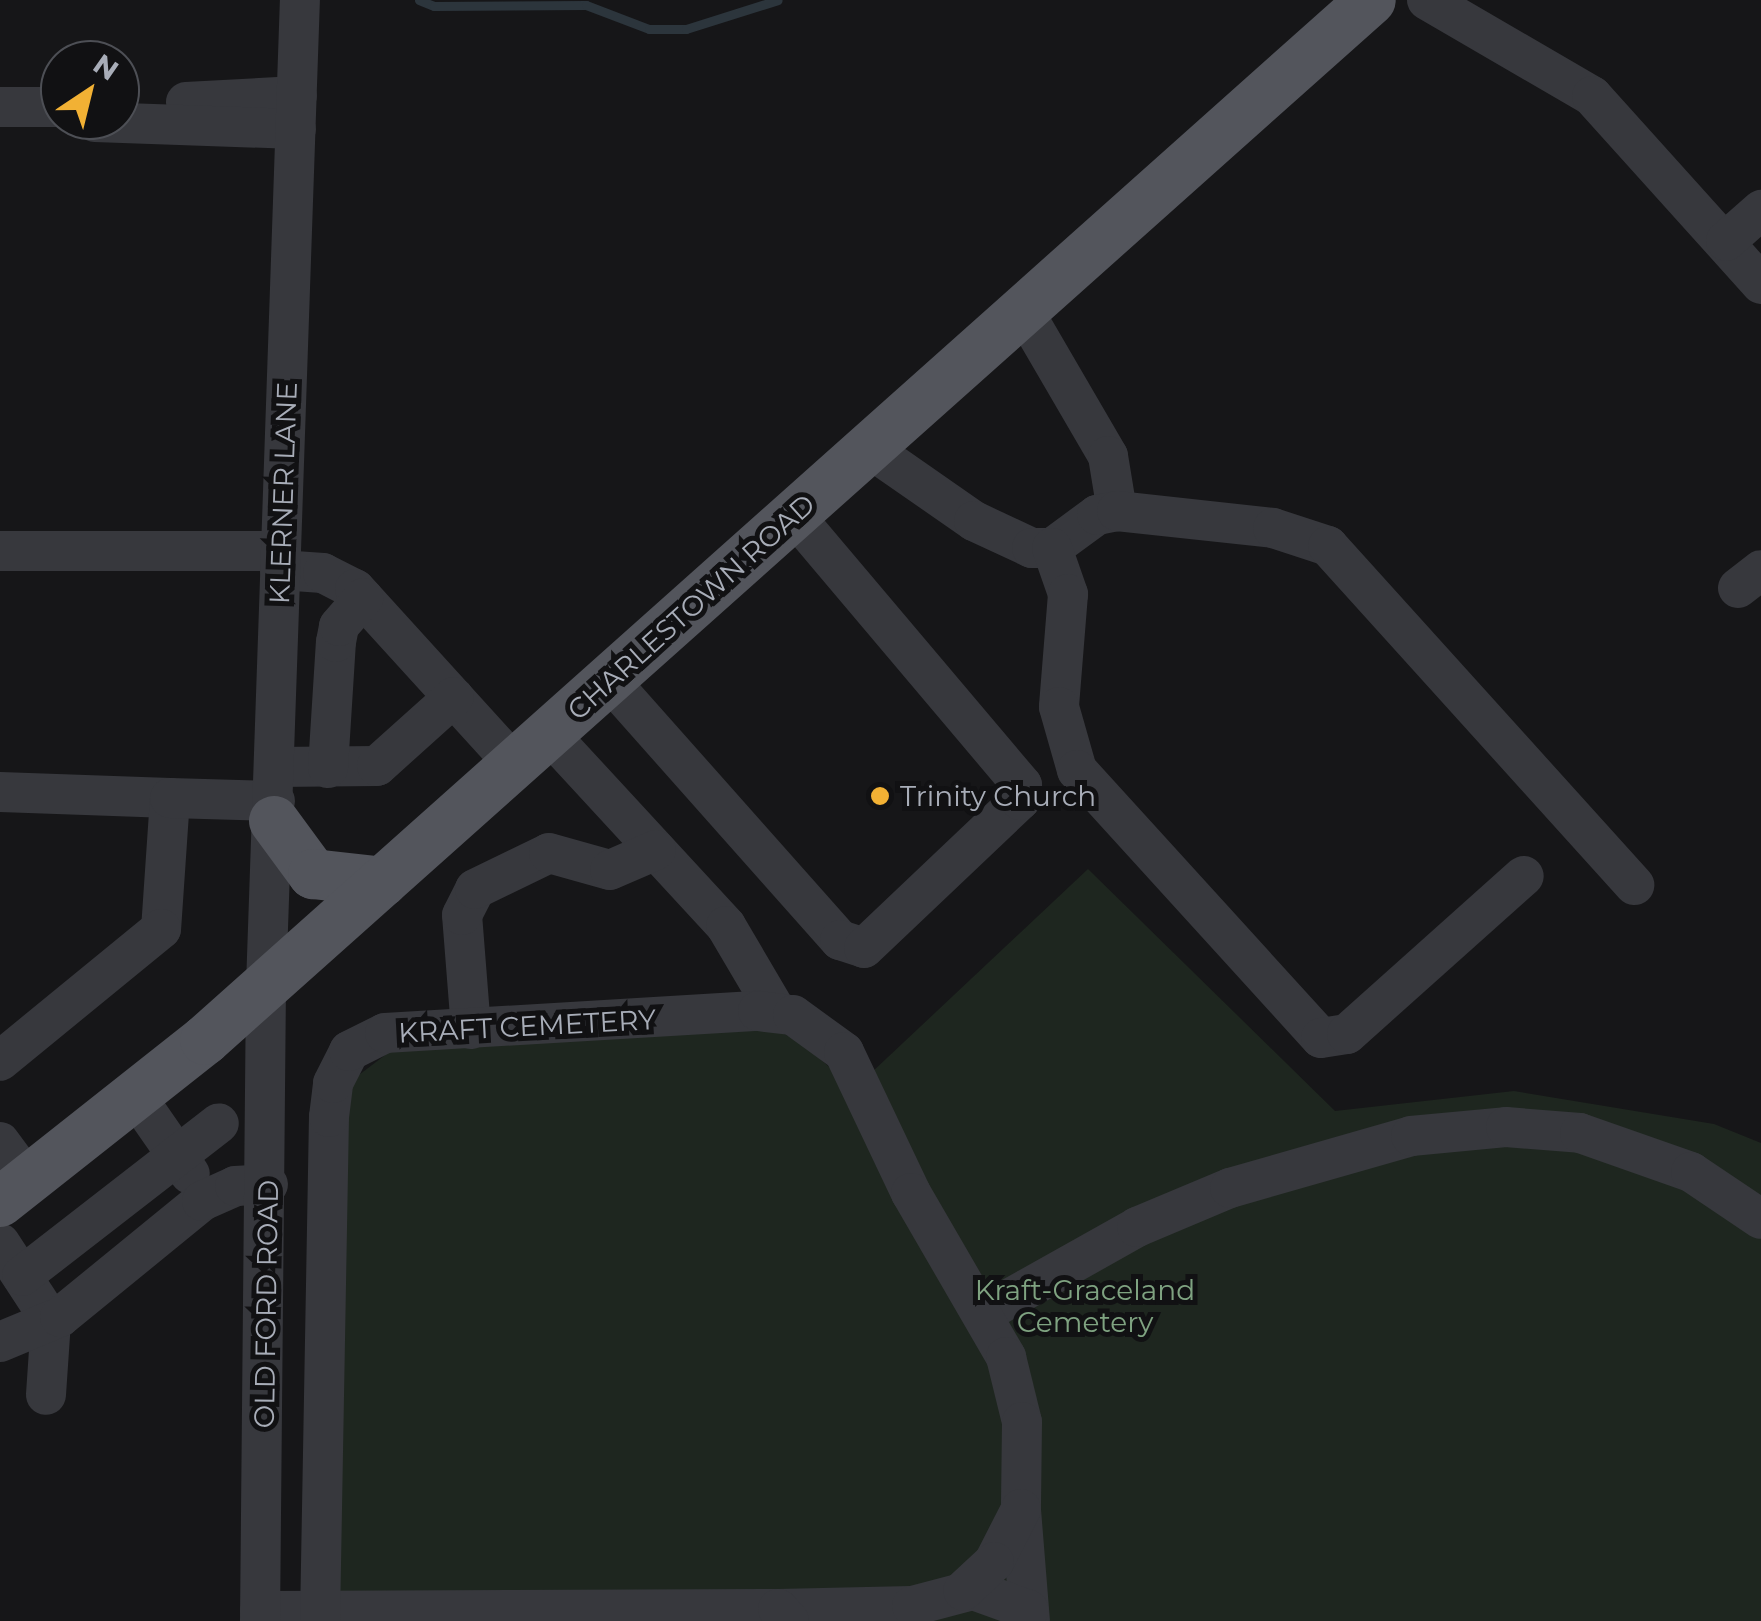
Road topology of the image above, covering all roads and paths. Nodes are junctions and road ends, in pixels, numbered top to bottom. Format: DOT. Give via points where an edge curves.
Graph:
graph roads {
  1 [pos="300,0"];
  2 [pos="1370,0"];
  3 [pos="1426,0"];
  4 [pos="0,107"];
  5 [pos="40,109"];
  6 [pos="140,112"];
  7 [pos="296,113"];
  8 [pos="1761,210"];
  9 [pos="1726,242"];
  10 [pos="1761,284"];
  11 [pos="1023,310"];
  12 [pos="869,448"];
  13 [pos="1116,511"];
  14 [pos="794,516"];
  15 [pos="1052,548"];
  16 [pos="0,551"];
  17 [pos="280,561"];
  18 [pos="363,598"];
  19 [pos="609,680"];
  20 [pos="454,697"];
  21 [pos="532,749"];
  22 [pos="328,768"];
  23 [pos="0,792"];
  24 [pos="275,796"];
  25 [pos="170,798"];
  26 [pos="656,850"];
  27 [pos="1524,876"];
  28 [pos="383,882"];
  29 [pos="1634,885"];
  30 [pos="266,986"];
  31 [pos="776,1010"];
  32 [pos="471,1029"];
  33 [pos="0,1061"];
  34 [pos="135,1095"];
  35 [pos="219,1123"];
  36 [pos="176,1154"];
  37 [pos="9,1175"];
  38 [pos="268,1184"];
  39 [pos="207,1198"];
  40 [pos="1761,1219"];
  41 [pos="121,1228"];
  42 [pos="11,1259"];
  43 [pos="984,1313"];
  44 [pos="51,1321"];
  45 [pos="0,1342"];
  46 [pos="46,1395"];
  47 [pos="1021,1509"];
  48 [pos="963,1591"];
  49 [pos="783,1615"];
  50 [pos="855,1615"];
  51 [pos="260,1616"];
  52 [pos="321,1616"];
  53 [pos="1030,1616"];
  1 -- 7 [label="street, KLERNER LANE"];
  2 -- 11 [label="main road, CHARLESTOWN ROAD"];
  3 -- 9 [label="street" via="1592,96"];
  4 -- 5 [label="street"];
  6 -- 7 [label="street"];
  7 -- 17 [label="street, KLERNER LANE"];
  8 -- 9 [label="street"];
  9 -- 10 [label="street"];
  11 -- 12 [label="main road, CHARLESTOWN ROAD"];
  11 -- 13 [label="street" via="1108,456"];
  12 -- 14 [label="main road, CHARLESTOWN ROAD"];
  12 -- 15 [label="street" via="984,526 1032,548"];
  13 -- 15 [label="street" via="1097,515"];
  13 -- 29 [label="street" via="1274,528 1328,546"];
  14 -- 19 [label="main road, CHARLESTOWN ROAD"];
  14 -- 19 [label="street" via="1022,785 1020,800 864,948 840,940"];
  15 -- 27 [label="street" via="1068,594 1059,708 1078,770 1321,1038 1347,1034"];
  16 -- 17 [label="street"];
  17 -- 18 [label="street" via="322,572"];
  17 -- 24 [label="street, KLERNER LANE"];
  18 -- 20 [label="street"];
  18 -- 22 [label="street" via="339,626"];
  19 -- 21 [label="main road, CHARLESTOWN ROAD"];
  20 -- 21 [label="street"];
  20 -- 22 [label="street" via="385,762"];
  21 -- 26 [label="street"];
  21 -- 28 [label="main road, CHARLESTOWN ROAD"];
  22 -- 24 [label="street"];
  23 -- 25 [label="street"];
  24 -- 25 [label="street"];
  24 -- 28 [label="main road" via="313,874"];
  24 -- 30 [label="street, KLERNER LANE"];
  25 -- 33 [label="street" via="162,929"];
  26 -- 31 [label="street" via="726,926"];
  26 -- 32 [label="street" via="610,870 549,854 475,889 462,915"];
  28 -- 30 [label="main road, CHARLESTOWN ROAD"];
  30 -- 34 [label="main road, CHARLESTOWN ROAD"];
  30 -- 38 [label="street, OLD FORD ROAD"];
  31 -- 32 [label="street, KRAFT CEMETERY"];
  31 -- 43 [label="street, KRAFT CEMETERY" via="820,1030 844,1052 910,1193"];
  32 -- 52 [label="street, KRAFT CEMETERY" via="365,1040 349,1052 333,1084"];
  34 -- 36 [label="street"];
  34 -- 37 [label="main road, CHARLESTOWN ROAD"];
  35 -- 36 [label="street"];
  36 -- 39 [label="street"];
  36 -- 41 [label="street"];
  38 -- 39 [label="street" via="234,1186"];
  38 -- 51 [label="street, OLD FORD ROAD"];
  39 -- 41 [label="street"];
  40 -- 43 [label="street" via="1692,1172 1580,1134 1506,1127 1411,1136 1184,1208"];
  41 -- 42 [label="street"];
  41 -- 44 [label="street"];
  42 -- 44 [label="street"];
  43 -- 47 [label="street, KRAFT CEMETERY" via="1018,1402"];
  44 -- 45 [label="street"];
  44 -- 46 [label="street"];
  47 -- 48 [label="street, KRAFT CEMETERY" via="994,1562"];
  47 -- 53 [label="street, KRAFT CEMETERY"];
  48 -- 50 [label="street, KRAFT CEMETERY" via="928,1604"];
  48 -- 53 [label="street, KRAFT CEMETERY" via="1003,1596"];
  49 -- 50 [label="street, KRAFT CEMETERY"];
  49 -- 52 [label="street, KRAFT CEMETERY"];
  51 -- 52 [label="street, KRAFT CEMETERY"];
}
